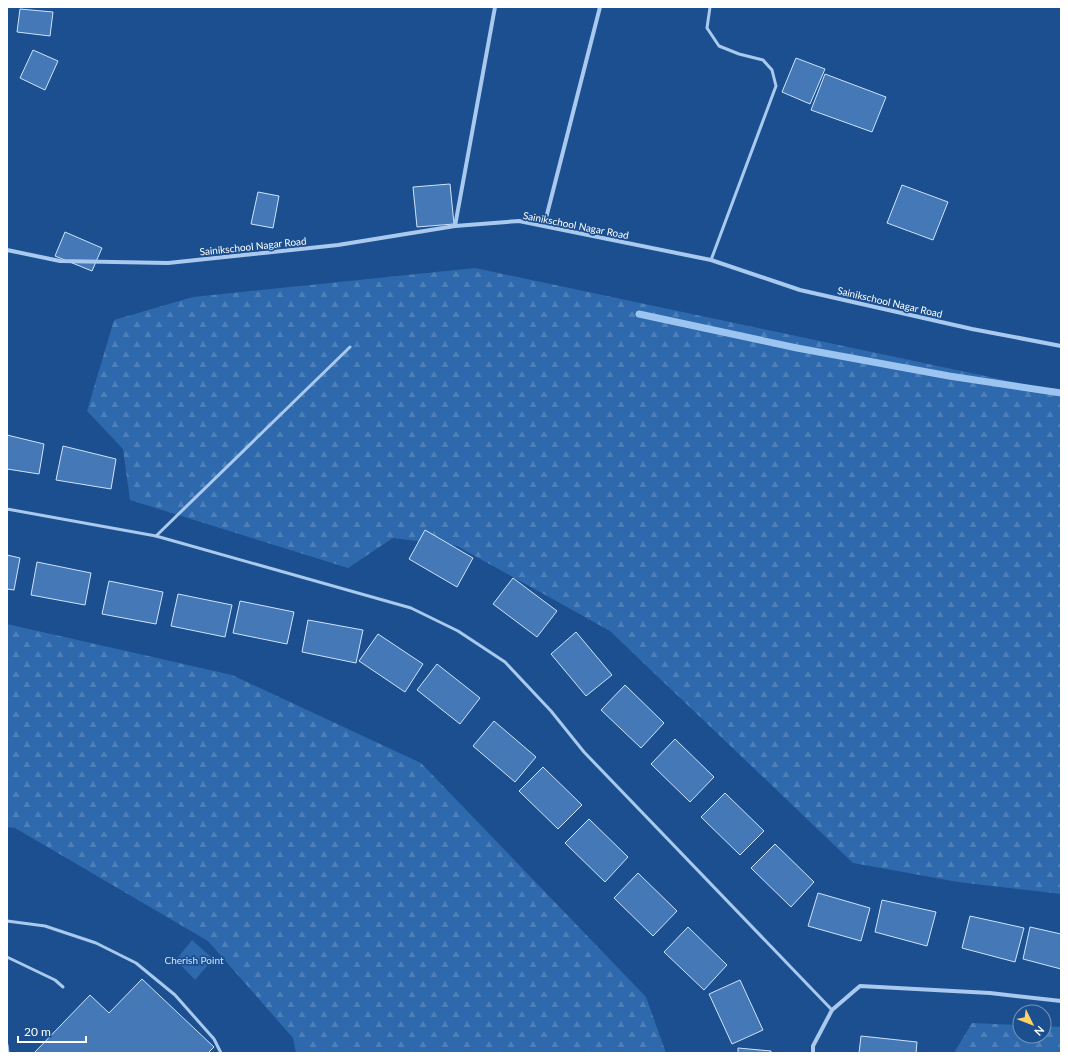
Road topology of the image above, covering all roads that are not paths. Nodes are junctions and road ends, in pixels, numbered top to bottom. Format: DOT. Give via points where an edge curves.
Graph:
graph roads {
  1 [pos="495,7"];
  2 [pos="600,7"];
  3 [pos="710,7"];
  4 [pos="455,226"];
  5 [pos="544,226"];
  6 [pos="7,250"];
  7 [pos="711,260"];
  8 [pos="1061,346"];
  9 [pos="350,347"];
  10 [pos="7,509"];
  11 [pos="156,536"];
  12 [pos="7,921"];
  13 [pos="7,957"];
  14 [pos="63,987"];
  15 [pos="1061,1001"];
  16 [pos="832,1010"];
  17 [pos="7,1045"];
  18 [pos="8,1053"];
  19 [pos="221,1053"];
  20 [pos="813,1053"];
  1 -- 4 [label="street"];
  2 -- 5 [label="street"];
  3 -- 7 [label="lane" via="707,28 719,46 763,60 772,70 776,86"];
  4 -- 5 [label="street, Sainikschool Nagar Road" via="519,221"];
  4 -- 6 [label="street, Sainikschool Nagar Road" via="338,245 168,263 60,261"];
  5 -- 7 [label="street, Sainikschool Nagar Road"];
  7 -- 8 [label="street, Sainikschool Nagar Road" via="800,290 972,329"];
  9 -- 11 [label="lane"];
  10 -- 11 [label="lane"];
  11 -- 16 [label="lane" via="411,608 458,631 505,662 551,711 584,752"];
  12 -- 19 [label="lane" via="45,926 96,943 136,963 175,995 214,1039"];
  13 -- 14 [label="lane"];
  15 -- 16 [label="street" via="990,993 860,986"];
  16 -- 20 [label="street" via="813,1046"];
  17 -- 18 [label="lane"];
}
